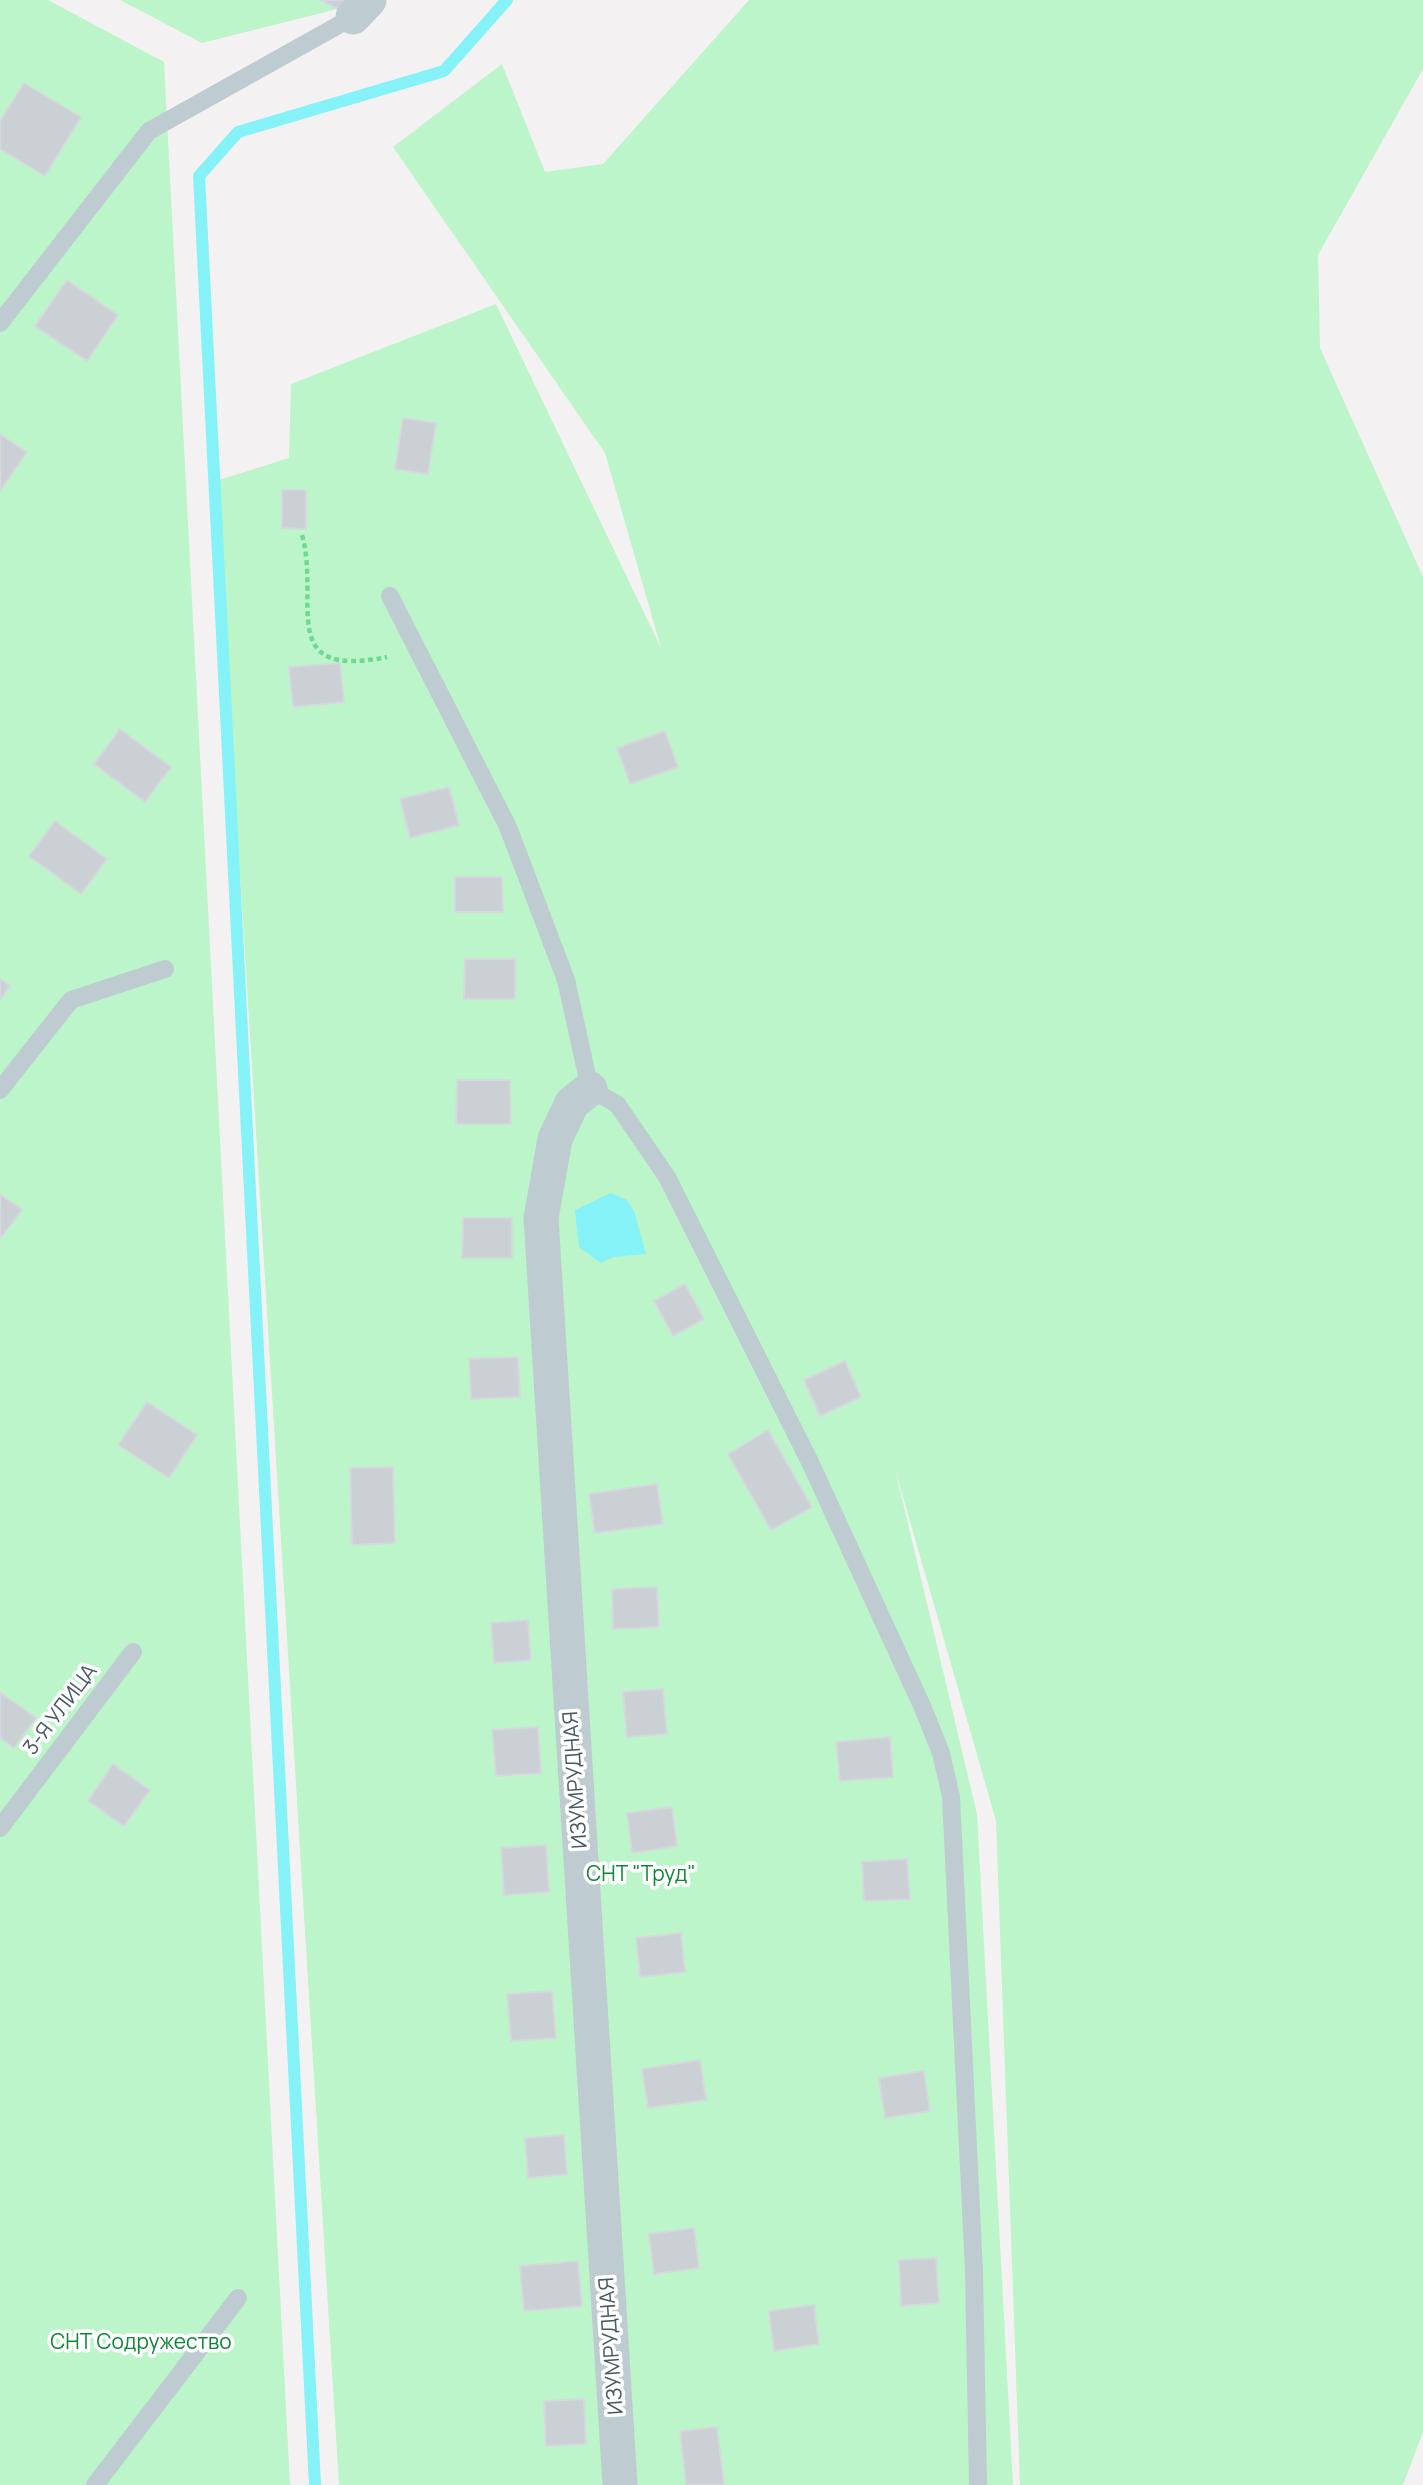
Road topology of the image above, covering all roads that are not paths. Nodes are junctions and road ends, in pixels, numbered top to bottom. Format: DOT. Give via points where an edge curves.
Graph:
graph roads {
  1 [pos="361,8"];
  2 [pos="0,323"];
  3 [pos="390,596"];
  4 [pos="164,969"];
  5 [pos="590,1089"];
  6 [pos="0,1090"];
  7 [pos="133,1652"];
  8 [pos="0,1828"];
  9 [pos="238,2298"];
  10 [pos="95,2485"];
  11 [pos="620,2485"];
  12 [pos="978,2485"];
  1 -- 2 [label="lane" via="149,131"];
  3 -- 5 [label="lane" via="508,827 566,980"];
  4 -- 6 [label="lane" via="71,1000"];
  5 -- 11 [label="street, ИЗУМРУДНАЯ" via="572,1103 555,1139 541,1218"];
  5 -- 12 [label="lane" via="617,1104 667,1177 810,1462 942,1753 951,1797 974,2271"];
  7 -- 8 [label="lane, 3-Я УЛИЦА"];
  9 -- 10 [label="lane"];
}
